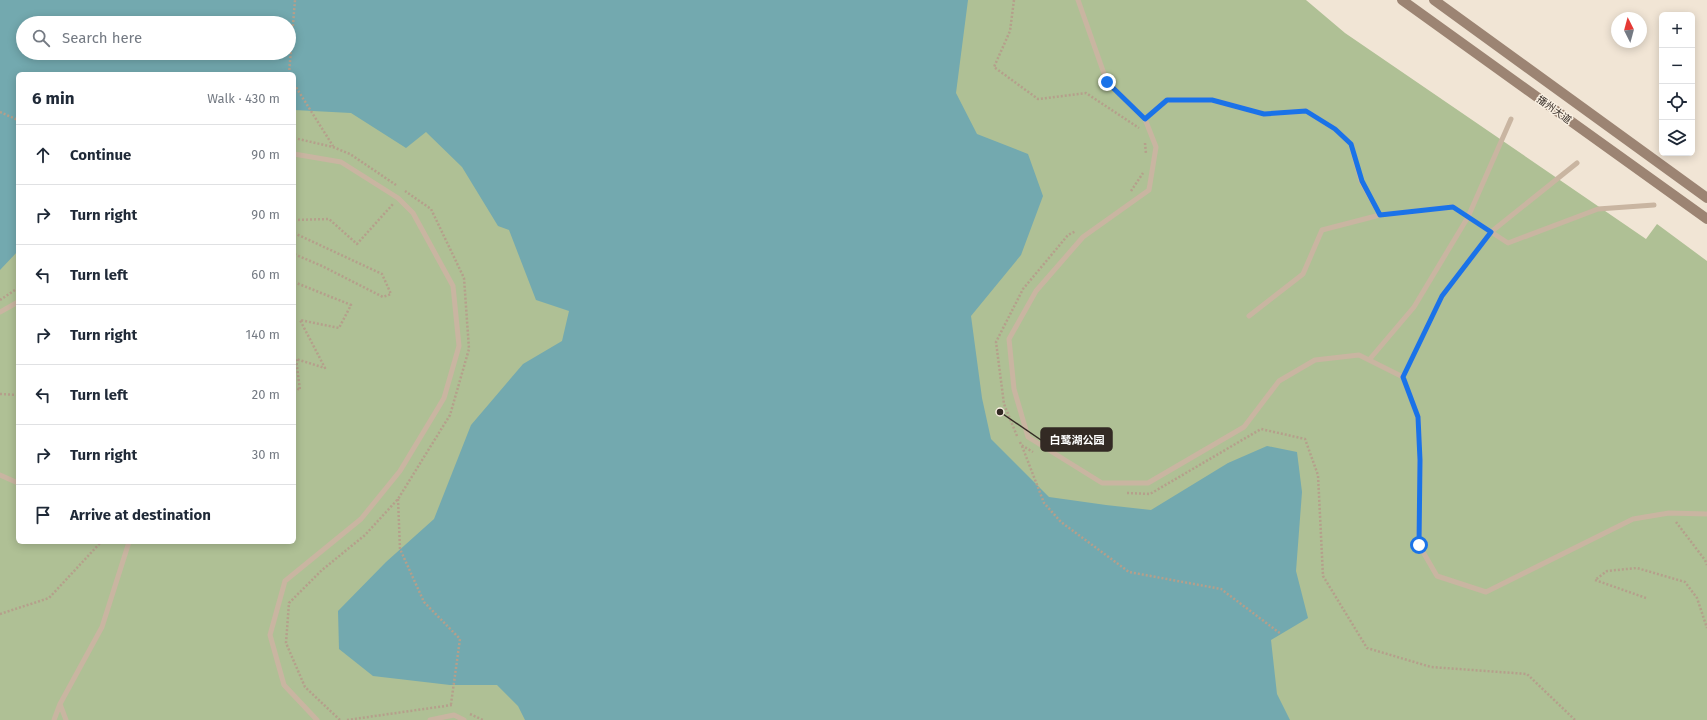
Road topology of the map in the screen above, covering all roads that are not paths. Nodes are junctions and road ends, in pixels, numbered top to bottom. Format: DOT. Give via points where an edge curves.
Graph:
graph roads {
  1 [pos="1078,0"];
  2 [pos="1402,0"];
  3 [pos="1434,0"];
  4 [pos="1145,119"];
  5 [pos="1510,119"];
  6 [pos="296,154"];
  7 [pos="1577,163"];
  8 [pos="1707,198"];
  9 [pos="1654,205"];
  10 [pos="1380,215"];
  11 [pos="1468,217"];
  12 [pos="1707,219"];
  13 [pos="1491,232"];
  14 [pos="16,303"];
  15 [pos="0,312"];
  16 [pos="1249,316"];
  17 [pos="1368,360"];
  18 [pos="1403,377"];
  19 [pos="0,475"];
  20 [pos="16,482"];
  21 [pos="1707,514"];
  22 [pos="127,544"];
  23 [pos="60,704"];
  24 [pos="54,720"];
  25 [pos="66,720"];
  26 [pos="318,720"];
  27 [pos="430,720"];
  28 [pos="464,720"];
  1 -- 4 [label="lane" via="1107,82"];
  2 -- 12 [label="main road, 播州大道"];
  3 -- 8 [label="main road, 播州大道"];
  4 -- 10 [label="lane" via="1167,100 1212,100 1264,114 1306,111 1335,129 1351,144 1362,181"];
  4 -- 17 [label="lane" via="1156,147 1149,190 1083,237 1036,291 1009,339 1014,389 1028,437 1102,483 1148,483 1244,427 1279,381 1315,360 1359,356"];
  5 -- 11 [label="lane"];
  6 -- 26 [label="lane" via="341,162 398,198 413,213 452,286 459,346 444,398 400,472 361,519 285,581 270,635 284,685"];
  7 -- 13 [label="lane"];
  9 -- 13 [label="lane" via="1598,209 1508,243"];
  10 -- 11 [label="lane" via="1453,207"];
  10 -- 16 [label="lane" via="1322,230 1303,274"];
  11 -- 13 [label="lane"];
  11 -- 17 [label="lane" via="1414,307"];
  13 -- 18 [label="lane" via="1442,296"];
  14 -- 15 [label="lane"];
  17 -- 18 [label="lane"];
  18 -- 21 [label="lane" via="1418,417 1419,545 1437,576 1486,592 1634,518 1669,513"];
  19 -- 20 [label="lane"];
  22 -- 23 [label="lane" via="102,627"];
  23 -- 24 [label="lane"];
  23 -- 25 [label="lane"];
  27 -- 28 [label="lane" via="454,715"];
}
